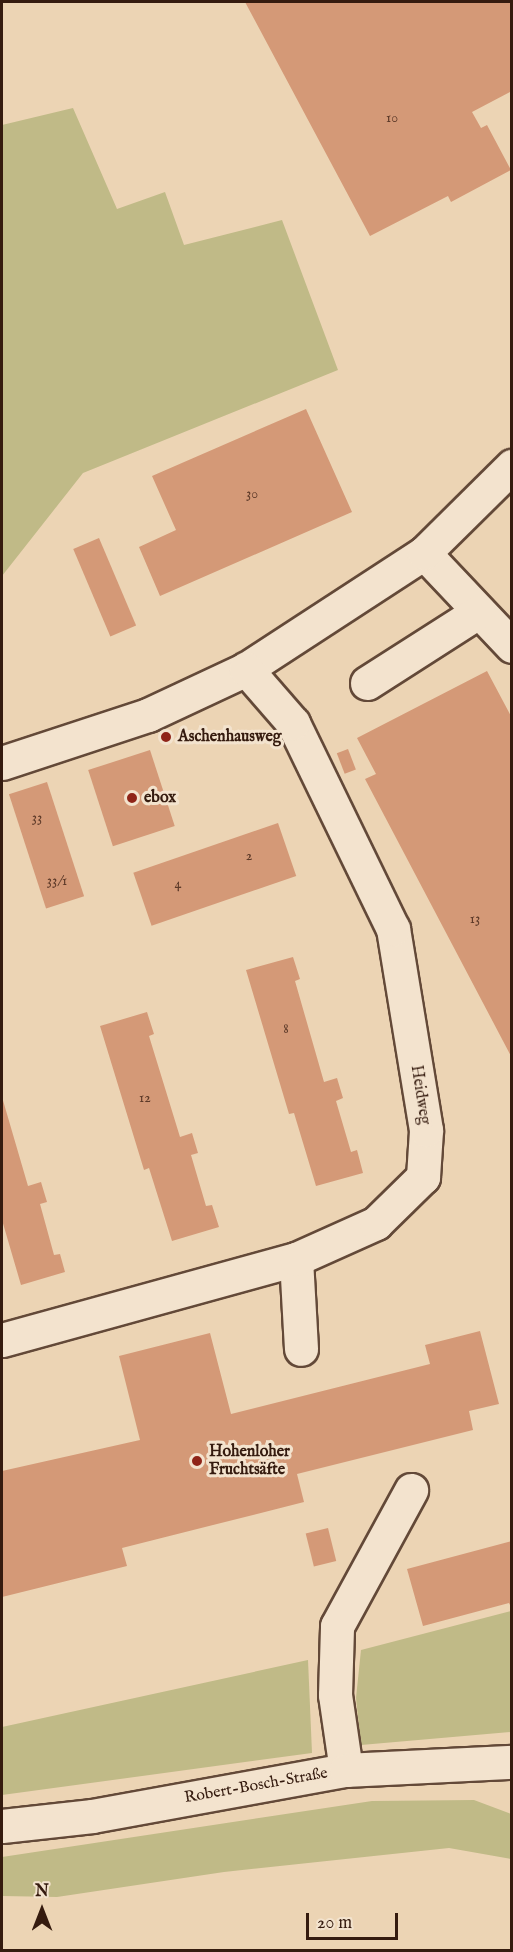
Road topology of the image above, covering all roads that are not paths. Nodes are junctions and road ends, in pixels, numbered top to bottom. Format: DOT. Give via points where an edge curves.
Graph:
graph roads {
  1 [pos="512,466"];
  2 [pos="424,553"];
  3 [pos="478,612"];
  4 [pos="512,646"];
  5 [pos="246,669"];
  6 [pos="367,683"];
  7 [pos="2,763"];
  8 [pos="296,1259"];
  9 [pos="2,1340"];
  10 [pos="301,1349"];
  11 [pos="411,1490"];
  12 [pos="512,1762"];
  13 [pos="346,1770"];
  14 [pos="2,1826"];
  1 -- 2 [label="street"];
  2 -- 3 [label="street"];
  2 -- 5 [label="street"];
  3 -- 4 [label="street"];
  3 -- 6 [label="street"];
  5 -- 7 [label="street" via="148,715"];
  5 -- 8 [label="street, Heidweg" via="293,723 393,929 426,1130 423,1177 392,1208 376,1223"];
  8 -- 9 [label="street, Heidweg"];
  8 -- 10 [label="street"];
  11 -- 13 [label="street" via="337,1626 334,1695"];
  12 -- 13 [label="street, Robert-Bosch-Straße"];
  13 -- 14 [label="street, Robert-Bosch-Straße" via="92,1816"];
}
